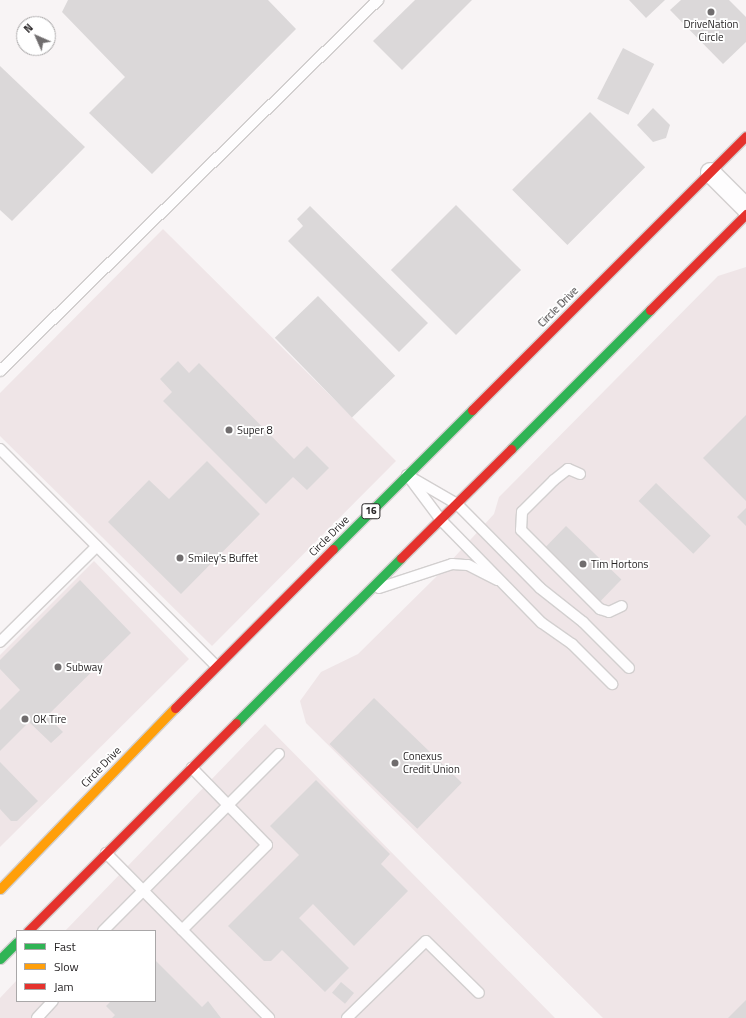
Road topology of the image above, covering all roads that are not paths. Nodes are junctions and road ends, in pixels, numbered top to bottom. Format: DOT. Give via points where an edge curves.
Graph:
graph roads {
  1 [pos="378,0"];
  2 [pos="746,136"];
  3 [pos="710,172"];
  4 [pos="746,208"];
  5 [pos="746,214"];
  6 [pos="0,371"];
  7 [pos="0,449"];
  8 [pos="580,474"];
  9 [pos="407,475"];
  10 [pos="457,504"];
  11 [pos="441,520"];
  12 [pos="97,546"];
  13 [pos="506,585"];
  14 [pos="369,592"];
  15 [pos="622,606"];
  16 [pos="0,642"];
  17 [pos="216,666"];
  18 [pos="629,668"];
  19 [pos="612,684"];
  20 [pos="279,754"];
  21 [pos="192,768"];
  22 [pos="228,805"];
  23 [pos="106,854"];
  24 [pos="0,889"];
  25 [pos="143,891"];
  26 [pos="29,930"];
  27 [pos="104,930"];
  28 [pos="182,930"];
  29 [pos="16,945"];
  30 [pos="0,959"];
  31 [pos="479,993"];
  32 [pos="52,1002"];
  33 [pos="36,1018"];
  34 [pos="269,1018"];
  35 [pos="347,1018"];
  1 -- 6 [label="lane"];
  2 -- 3 [label="highway, Circle Drive / 16"];
  3 -- 4 [label="street"];
  3 -- 9 [label="highway, Circle Drive / 16"];
  5 -- 10 [label="highway"];
  7 -- 12 [label="lane"];
  8 -- 15 [label="lane" via="568,469 554,480 522,512 521,530 600,609 609,612"];
  9 -- 10 [label="lane"];
  9 -- 11 [label="lane"];
  9 -- 17 [label="highway, Circle Drive / 16"];
  10 -- 11 [label="highway"];
  10 -- 18 [label="lane" via="540,588 583,622"];
  11 -- 13 [label="lane"];
  11 -- 14 [label="highway"];
  12 -- 16 [label="lane"];
  12 -- 17 [label="lane"];
  13 -- 14 [label="lane" via="468,565 452,564"];
  13 -- 19 [label="lane"];
  14 -- 21 [label="highway"];
  17 -- 24 [label="highway, Circle Drive / 16"];
  20 -- 22 [label="lane"];
  21 -- 22 [label="lane"];
  21 -- 23 [label="highway"];
  22 -- 25 [label="lane"];
  22 -- 28 [label="lane" via="267,845"];
  23 -- 25 [label="lane"];
  23 -- 26 [label="highway"];
  25 -- 27 [label="lane"];
  25 -- 28 [label="lane"];
  28 -- 34 [label="lane"];
  29 -- 30 [label="highway"];
  31 -- 35 [label="lane" via="426,941"];
  32 -- 33 [label="lane"];
}
